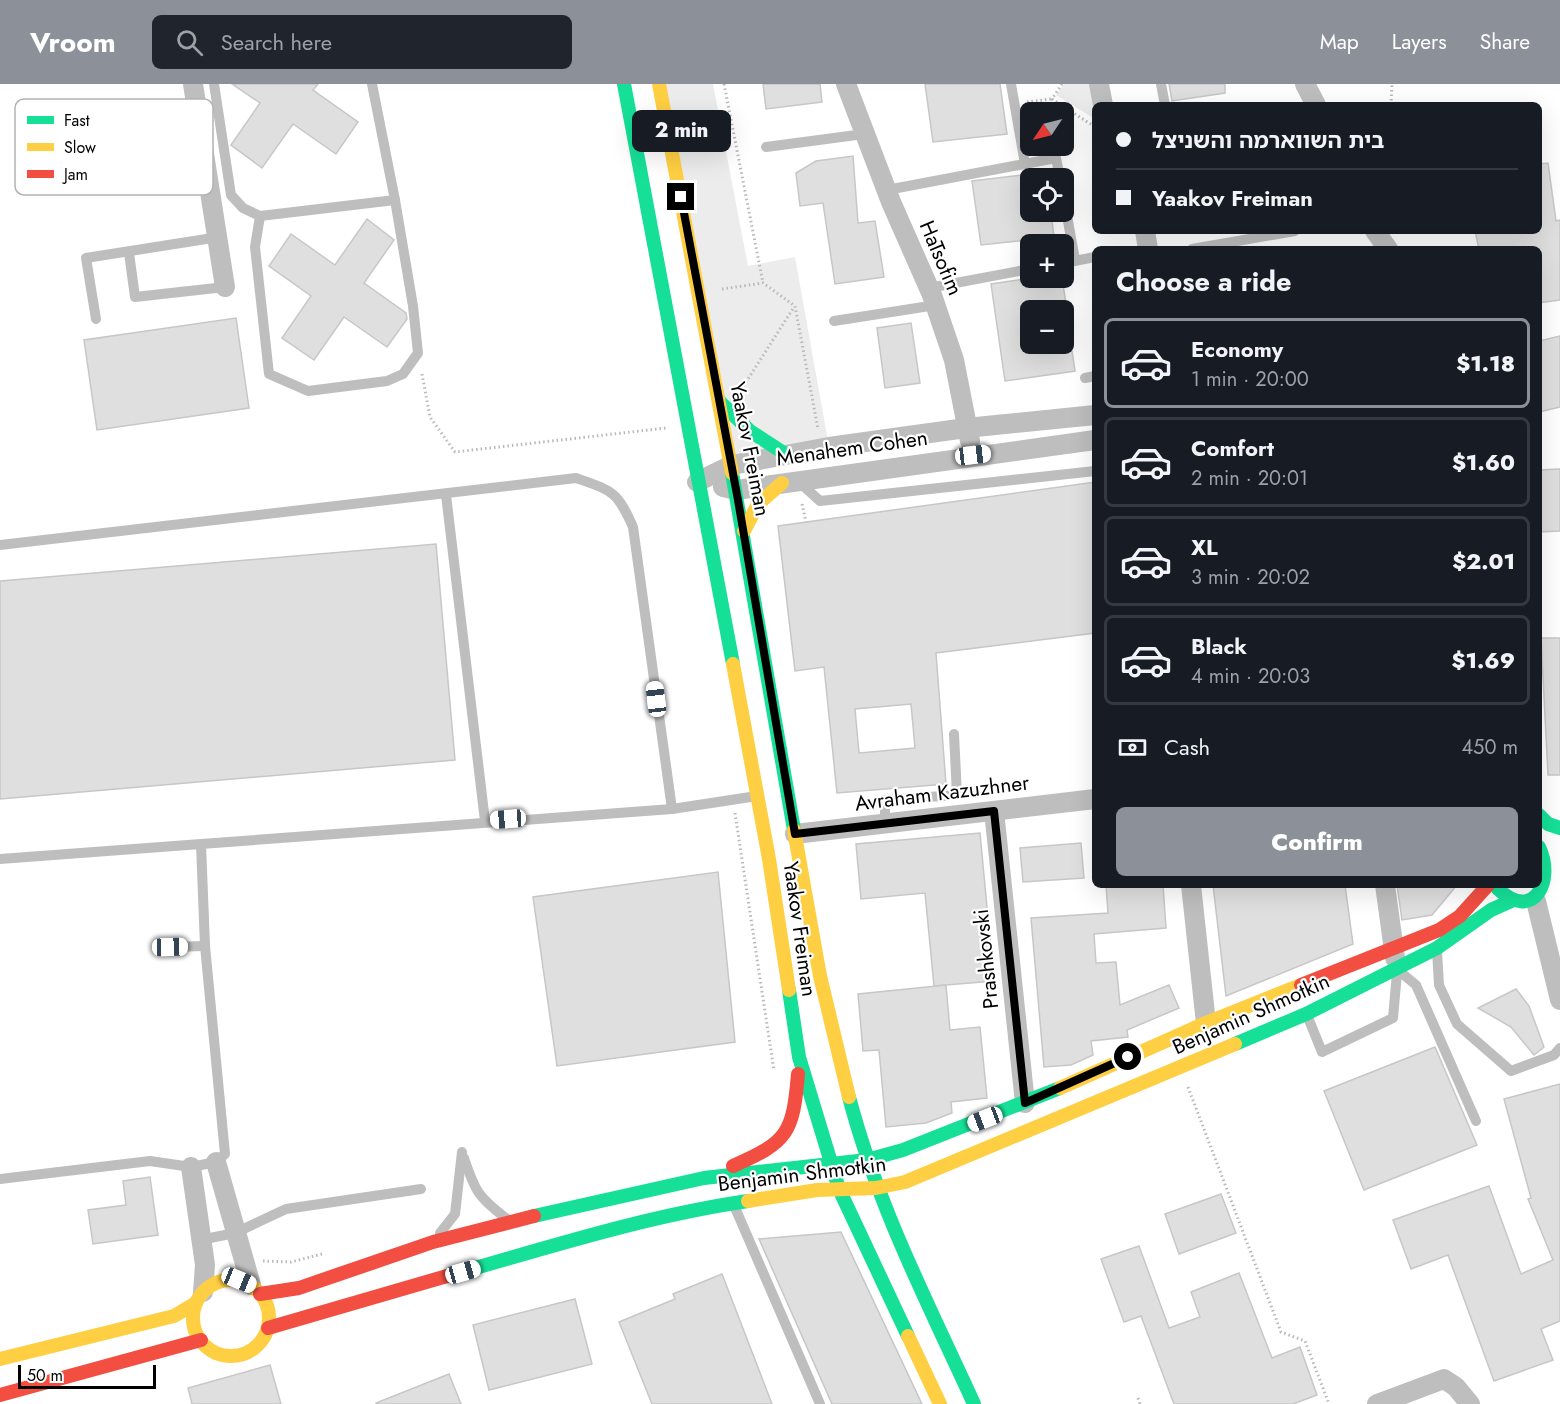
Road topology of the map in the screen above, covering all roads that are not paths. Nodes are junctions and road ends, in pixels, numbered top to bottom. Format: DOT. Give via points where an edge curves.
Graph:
graph roads {
  1 [pos="193,84"];
  2 [pos="214,84"];
  3 [pos="372,84"];
  4 [pos="624,84"];
  5 [pos="659,84"];
  6 [pos="846,84"];
  7 [pos="1011,84"];
  8 [pos="1099,84"];
  9 [pos="1161,84"];
  10 [pos="1305,84"];
  11 [pos="196,99"];
  12 [pos="1102,102"];
  13 [pos="1164,102"];
  14 [pos="1314,102"];
  15 [pos="864,134"];
  16 [pos="766,147"];
  17 [pos="1025,164"];
  18 [pos="1058,168"];
  19 [pos="886,190"];
  20 [pos="212,195"];
  21 [pos="395,200"];
  22 [pos="260,216"];
  23 [pos="1068,222"];
  24 [pos="1216,234"];
  25 [pos="1277,234"];
  26 [pos="219,237"];
  27 [pos="1218,244"];
  28 [pos="1208,246"];
  29 [pos="129,253"];
  30 [pos="1092,258"];
  31 [pos="1075,261"];
  32 [pos="1020,272"];
  33 [pos="225,287"];
  34 [pos="932,296"];
  35 [pos="96,319"];
  36 [pos="834,321"];
  37 [pos="719,400"];
  38 [pos="1092,415"];
  39 [pos="966,428"];
  40 [pos="1092,440"];
  41 [pos="787,455"];
  42 [pos="973,455"];
  43 [pos="732,465"];
  44 [pos="1092,471"];
  45 [pos="697,482"];
  46 [pos="790,482"];
  47 [pos="736,490"];
  48 [pos="446,495"];
  49 [pos="744,531"];
  50 [pos="0,545"];
  51 [pos="954,734"];
  52 [pos="758,796"];
  53 [pos="1092,799"];
  54 [pos="672,809"];
  55 [pos="994,811"];
  56 [pos="1542,818"];
  57 [pos="485,820"];
  58 [pos="885,824"];
  59 [pos="1560,828"];
  60 [pos="795,834"];
  61 [pos="201,844"];
  62 [pos="1547,851"];
  63 [pos="0,859"];
  64 [pos="1557,875"];
  65 [pos="1191,888"];
  66 [pos="1385,888"];
  67 [pos="1486,888"];
  68 [pos="1498,888"];
  69 [pos="1511,901"];
  70 [pos="1536,901"];
  71 [pos="205,946"];
  72 [pos="170,947"];
  73 [pos="1392,948"];
  74 [pos="1437,948"];
  75 [pos="1397,969"];
  76 [pos="1560,1000"];
  77 [pos="1306,1014"];
  78 [pos="1206,1023"];
  79 [pos="1560,1048"];
  80 [pos="800,1057"];
  81 [pos="1025,1103"];
  82 [pos="1476,1121"];
  83 [pos="867,1160"];
  84 [pos="216,1161"];
  85 [pos="830,1162"];
  86 [pos="190,1167"];
  87 [pos="704,1178"];
  88 [pos="0,1179"];
  89 [pos="876,1188"];
  90 [pos="421,1189"];
  91 [pos="838,1189"];
  92 [pos="733,1202"];
  93 [pos="510,1221"];
  94 [pos="235,1233"];
  95 [pos="200,1240"];
  96 [pos="433,1242"];
  97 [pos="256,1289"];
  98 [pos="200,1297"];
  99 [pos="267,1328"];
  100 [pos="201,1340"];
  101 [pos="0,1359"];
  102 [pos="2,1398"];
  103 [pos="820,1404"];
  104 [pos="940,1404"];
  105 [pos="974,1404"];
  106 [pos="1377,1404"];
  107 [pos="1470,1404"];
  1 -- 11 [label="street"];
  2 -- 22 [label="lane" via="231,195 243,208"];
  3 -- 21 [label="lane"];
  4 -- 45 [label="street, Yaakov Freiman"];
  5 -- 37 [label="street, Yaakov Freiman"];
  6 -- 15 [label="street, HaTsofim"];
  7 -- 17 [label="lane"];
  8 -- 12 [label="street"];
  9 -- 13 [label="lane"];
  10 -- 14 [label="street"];
  15 -- 16 [label="lane"];
  15 -- 19 [label="street, HaTsofim"];
  17 -- 18 [label="lane" via="1056,158"];
  17 -- 19 [label="lane"];
  19 -- 34 [label="street, HaTsofim"];
  20 -- 26 [label="street"];
  21 -- 22 [label="lane"];
  21 -- 22 [label="lane" via="418,353 403,374 387,381 308,391 269,374 255,247"];
  23 -- 31 [label="lane"];
  24 -- 27 [label="lane"];
  25 -- 27 [label="lane"];
  26 -- 29 [label="lane"];
  26 -- 33 [label="street"];
  27 -- 28 [label="lane"];
  29 -- 33 [label="lane" via="135,297"];
  29 -- 35 [label="lane" via="86,258"];
  30 -- 31 [label="lane"];
  32 -- 34 [label="lane"];
  34 -- 36 [label="lane"];
  34 -- 39 [label="street, HaTsofim" via="954,360"];
  37 -- 41 [label="street" via="745,429"];
  37 -- 43 [label="street, Yaakov Freiman"];
  38 -- 39 [label="street, Menahem Cohen"];
  39 -- 41 [label="street, Menahem Cohen"];
  39 -- 42 [label="street, HaTsofim"];
  40 -- 42 [label="street, Menahem Cohen"];
  41 -- 43 [label="street, Menahem Cohen"];
  42 -- 46 [label="street, Menahem Cohen"];
  43 -- 45 [label="street, Menahem Cohen"];
  43 -- 47 [label="street, Yaakov Freiman"];
  44 -- 46 [label="lane" via="820,501"];
  45 -- 47 [label="street, Menahem Cohen"];
  45 -- 52 [label="street, Yaakov Freiman"];
  46 -- 47 [label="street, Menahem Cohen"];
  46 -- 49 [label="street" via="758,504"];
  47 -- 49 [label="street, Yaakov Freiman"];
  48 -- 50 [label="lane"];
  48 -- 54 [label="lane" via="576,478 605,488 622,501 633,527"];
  48 -- 57 [label="lane"];
  49 -- 60 [label="street, Yaakov Freiman"];
  51 -- 58 [label="lane" via="957,795 885,800"];
  52 -- 54 [label="lane"];
  52 -- 80 [label="street, Yaakov Freiman"];
  53 -- 55 [label="street, Avraham Kazuzhner"];
  54 -- 57 [label="lane"];
  55 -- 58 [label="street, Avraham Kazuzhner"];
  55 -- 81 [label="street, Prashkovski"];
  56 -- 59 [label="street"];
  57 -- 61 [label="lane"];
  58 -- 60 [label="street, Avraham Kazuzhner"];
  60 -- 83 [label="street, Yaakov Freiman" via="839,1067"];
  61 -- 63 [label="lane"];
  61 -- 71 [label="lane"];
  62 -- 64 [label="street"];
  64 -- 70 [label="street" via="1548,892"];
  65 -- 78 [label="street"];
  66 -- 73 [label="street"];
  67 -- 73 [label="street, Benjamin Shmotkin" via="1446,926"];
  68 -- 69 [label="street"];
  69 -- 70 [label="street"];
  69 -- 74 [label="street, Benjamin Shmotkin" via="1491,910"];
  70 -- 76 [label="street"];
  71 -- 72 [label="lane"];
  71 -- 84 [label="lane" via="225,1154"];
  73 -- 75 [label="street"];
  73 -- 78 [label="street, Benjamin Shmotkin"];
  74 -- 75 [label="street, Benjamin Shmotkin"];
  74 -- 79 [label="lane" via="1439,985 1457,1024 1511,1071 1554,1055"];
  75 -- 77 [label="street, Benjamin Shmotkin"];
  75 -- 77 [label="lane" via="1394,1018 1322,1052"];
  75 -- 82 [label="lane" via="1416,985"];
  77 -- 89 [label="street, Benjamin Shmotkin" via="905,1182"];
  78 -- 81 [label="street, Benjamin Shmotkin"];
  80 -- 85 [label="street, Yaakov Freiman"];
  80 -- 87 [label="street" via="791,1128 769,1150"];
  81 -- 83 [label="street, Benjamin Shmotkin"];
  83 -- 85 [label="street, Benjamin Shmotkin"];
  83 -- 89 [label="street, Yaakov Freiman"];
  84 -- 86 [label="lane"];
  84 -- 94 [label="street"];
  85 -- 87 [label="street, Benjamin Shmotkin"];
  85 -- 91 [label="street, Yaakov Freiman"];
  86 -- 88 [label="lane" via="150,1161"];
  86 -- 95 [label="street"];
  87 -- 93 [label="street, Benjamin Shmotkin"];
  89 -- 91 [label="street, Benjamin Shmotkin"];
  89 -- 105 [label="street, Yaakov Freiman" via="907,1264"];
  90 -- 94 [label="lane" via="286,1209"];
  91 -- 92 [label="street, Benjamin Shmotkin"];
  91 -- 104 [label="street, Yaakov Freiman"];
  92 -- 99 [label="street, Benjamin Shmotkin" via="619,1227"];
  92 -- 103 [label="lane"];
  93 -- 96 [label="street, Benjamin Shmotkin"];
  93 -- 96 [label="lane" via="485,1203 475,1190 462,1152 455,1214"];
  94 -- 95 [label="lane"];
  94 -- 97 [label="street"];
  95 -- 98 [label="street" via="205,1265"];
  96 -- 97 [label="street, Benjamin Shmotkin" via="299,1288"];
  97 -- 98 [label="street" via="239,1280 226,1280"];
  97 -- 99 [label="street" via="267,1305"];
  98 -- 100 [label="street" via="194,1322"];
  98 -- 101 [label="street" via="174,1316"];
  99 -- 100 [label="street" via="254,1348 243,1353 220,1354"];
  100 -- 102 [label="street"];
  106 -- 107 [label="street" via="1444,1379"];
}
